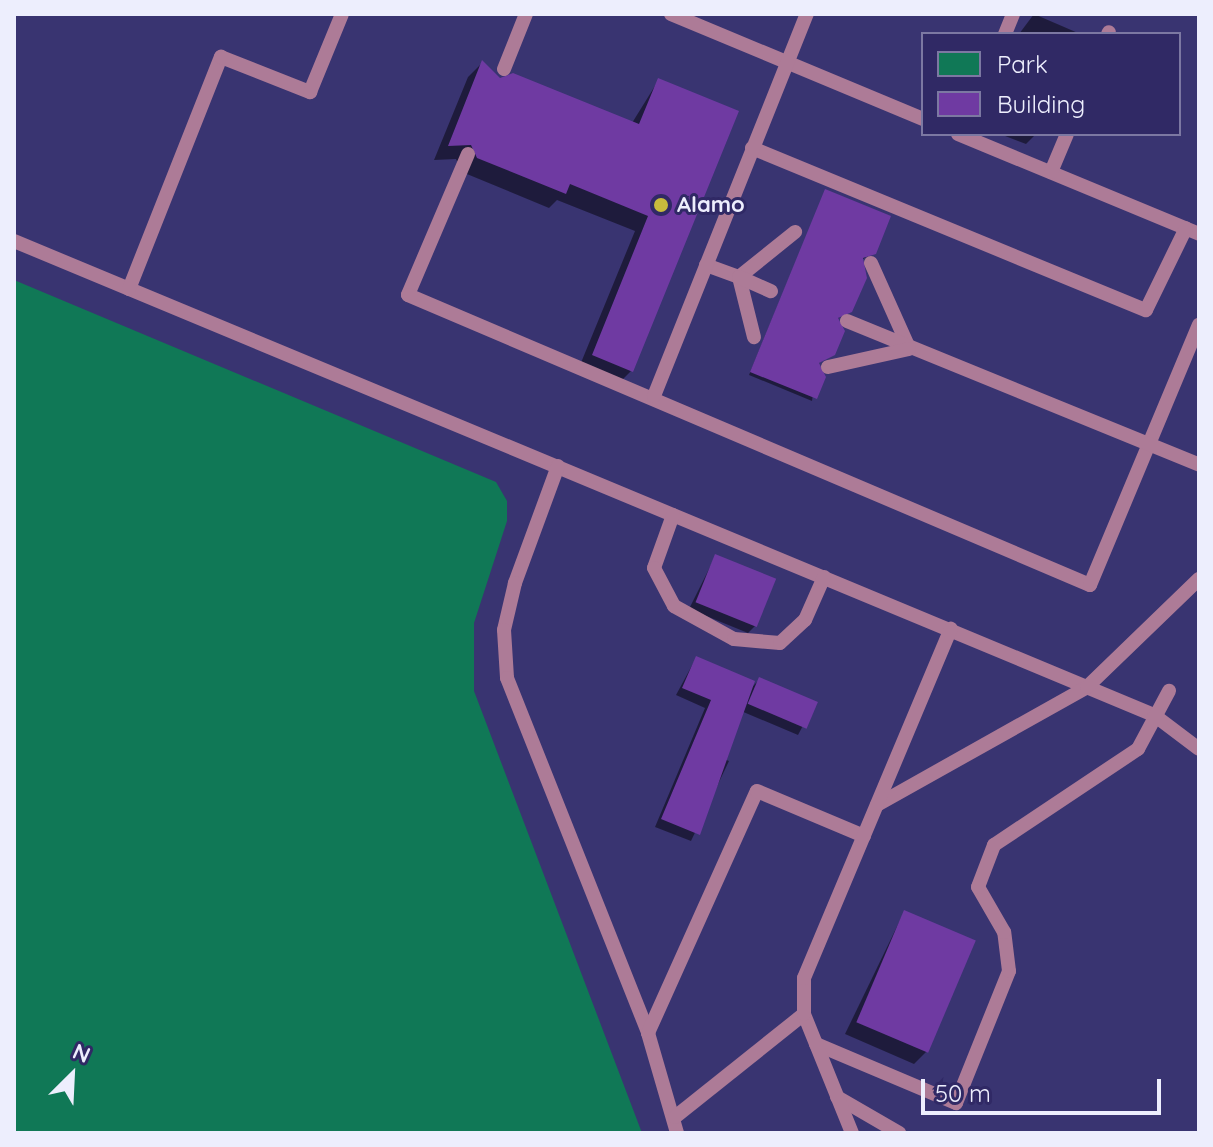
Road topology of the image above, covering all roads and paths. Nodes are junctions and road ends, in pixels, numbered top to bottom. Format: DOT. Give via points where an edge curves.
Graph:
graph roads {
  1 [pos="342,14"];
  2 [pos="526,14"];
  3 [pos="671,14"];
  4 [pos="807,14"];
  5 [pos="787,62"];
  6 [pos="504,69"];
  7 [pos="921,118"];
  8 [pos="964,136"];
  9 [pos="1066,136"];
  10 [pos="752,148"];
  11 [pos="468,154"];
  12 [pos="1051,172"];
  13 [pos="1192,231"];
  14 [pos="795,232"];
  15 [pos="14,241"];
  16 [pos="871,263"];
  17 [pos="706,265"];
  18 [pos="739,277"];
  19 [pos="129,289"];
  20 [pos="771,291"];
  21 [pos="847,321"];
  22 [pos="1199,325"];
  23 [pos="754,337"];
  24 [pos="909,348"];
  25 [pos="828,367"];
  26 [pos="654,396"];
  27 [pos="1145,448"];
  28 [pos="1199,465"];
  29 [pos="558,466"];
  30 [pos="673,515"];
  31 [pos="824,577"];
  32 [pos="1199,579"];
  33 [pos="951,629"];
  34 [pos="1087,687"];
  35 [pos="1169,691"];
  36 [pos="1154,715"];
  37 [pos="1199,749"];
  38 [pos="877,805"];
  39 [pos="864,836"];
  40 [pos="804,1014"];
  41 [pos="648,1033"];
  42 [pos="816,1044"];
  43 [pos="836,1097"];
  44 [pos="675,1117"];
  45 [pos="677,1133"];
  46 [pos="852,1133"];
  47 [pos="899,1133"];
  1 -- 19 [label="lane" via="310,92 221,57"];
  2 -- 6 [label="lane"];
  3 -- 5 [label="lane"];
  4 -- 5 [label="lane"];
  5 -- 7 [label="lane"];
  5 -- 10 [label="lane"];
  8 -- 12 [label="lane"];
  9 -- 12 [label="lane"];
  10 -- 13 [label="lane" via="1146,310"];
  10 -- 17 [label="lane"];
  11 -- 26 [label="lane" via="408,295"];
  12 -- 13 [label="lane"];
  14 -- 18 [label="lane"];
  15 -- 19 [label="lane"];
  16 -- 24 [label="lane"];
  17 -- 18 [label="lane"];
  17 -- 26 [label="lane"];
  18 -- 20 [label="lane"];
  18 -- 23 [label="lane"];
  19 -- 29 [label="lane"];
  21 -- 24 [label="lane"];
  22 -- 27 [label="lane"];
  24 -- 25 [label="lane"];
  24 -- 27 [label="lane"];
  26 -- 27 [label="lane" via="1090,585"];
  27 -- 28 [label="lane"];
  29 -- 30 [label="lane"];
  29 -- 41 [label="lane" via="515,583 504,630 507,678"];
  30 -- 31 [label="lane"];
  30 -- 31 [label="lane" via="654,568 674,606 734,639 780,643 805,620"];
  31 -- 33 [label="lane"];
  32 -- 34 [label="lane"];
  33 -- 34 [label="lane"];
  33 -- 38 [label="lane"];
  34 -- 36 [label="lane"];
  34 -- 38 [label="lane"];
  35 -- 36 [label="lane"];
  36 -- 37 [label="lane"];
  36 -- 42 [label="lane" via="1138,749 994,845 978,887 1004,932 1009,971 956,1103"];
  38 -- 39 [label="lane"];
  39 -- 40 [label="lane" via="804,978"];
  39 -- 41 [label="lane" via="757,791"];
  40 -- 42 [label="lane"];
  40 -- 44 [label="lane"];
  41 -- 44 [label="lane"];
  42 -- 43 [label="lane"];
  43 -- 46 [label="lane"];
  43 -- 47 [label="lane"];
  44 -- 45 [label="lane"];
}
